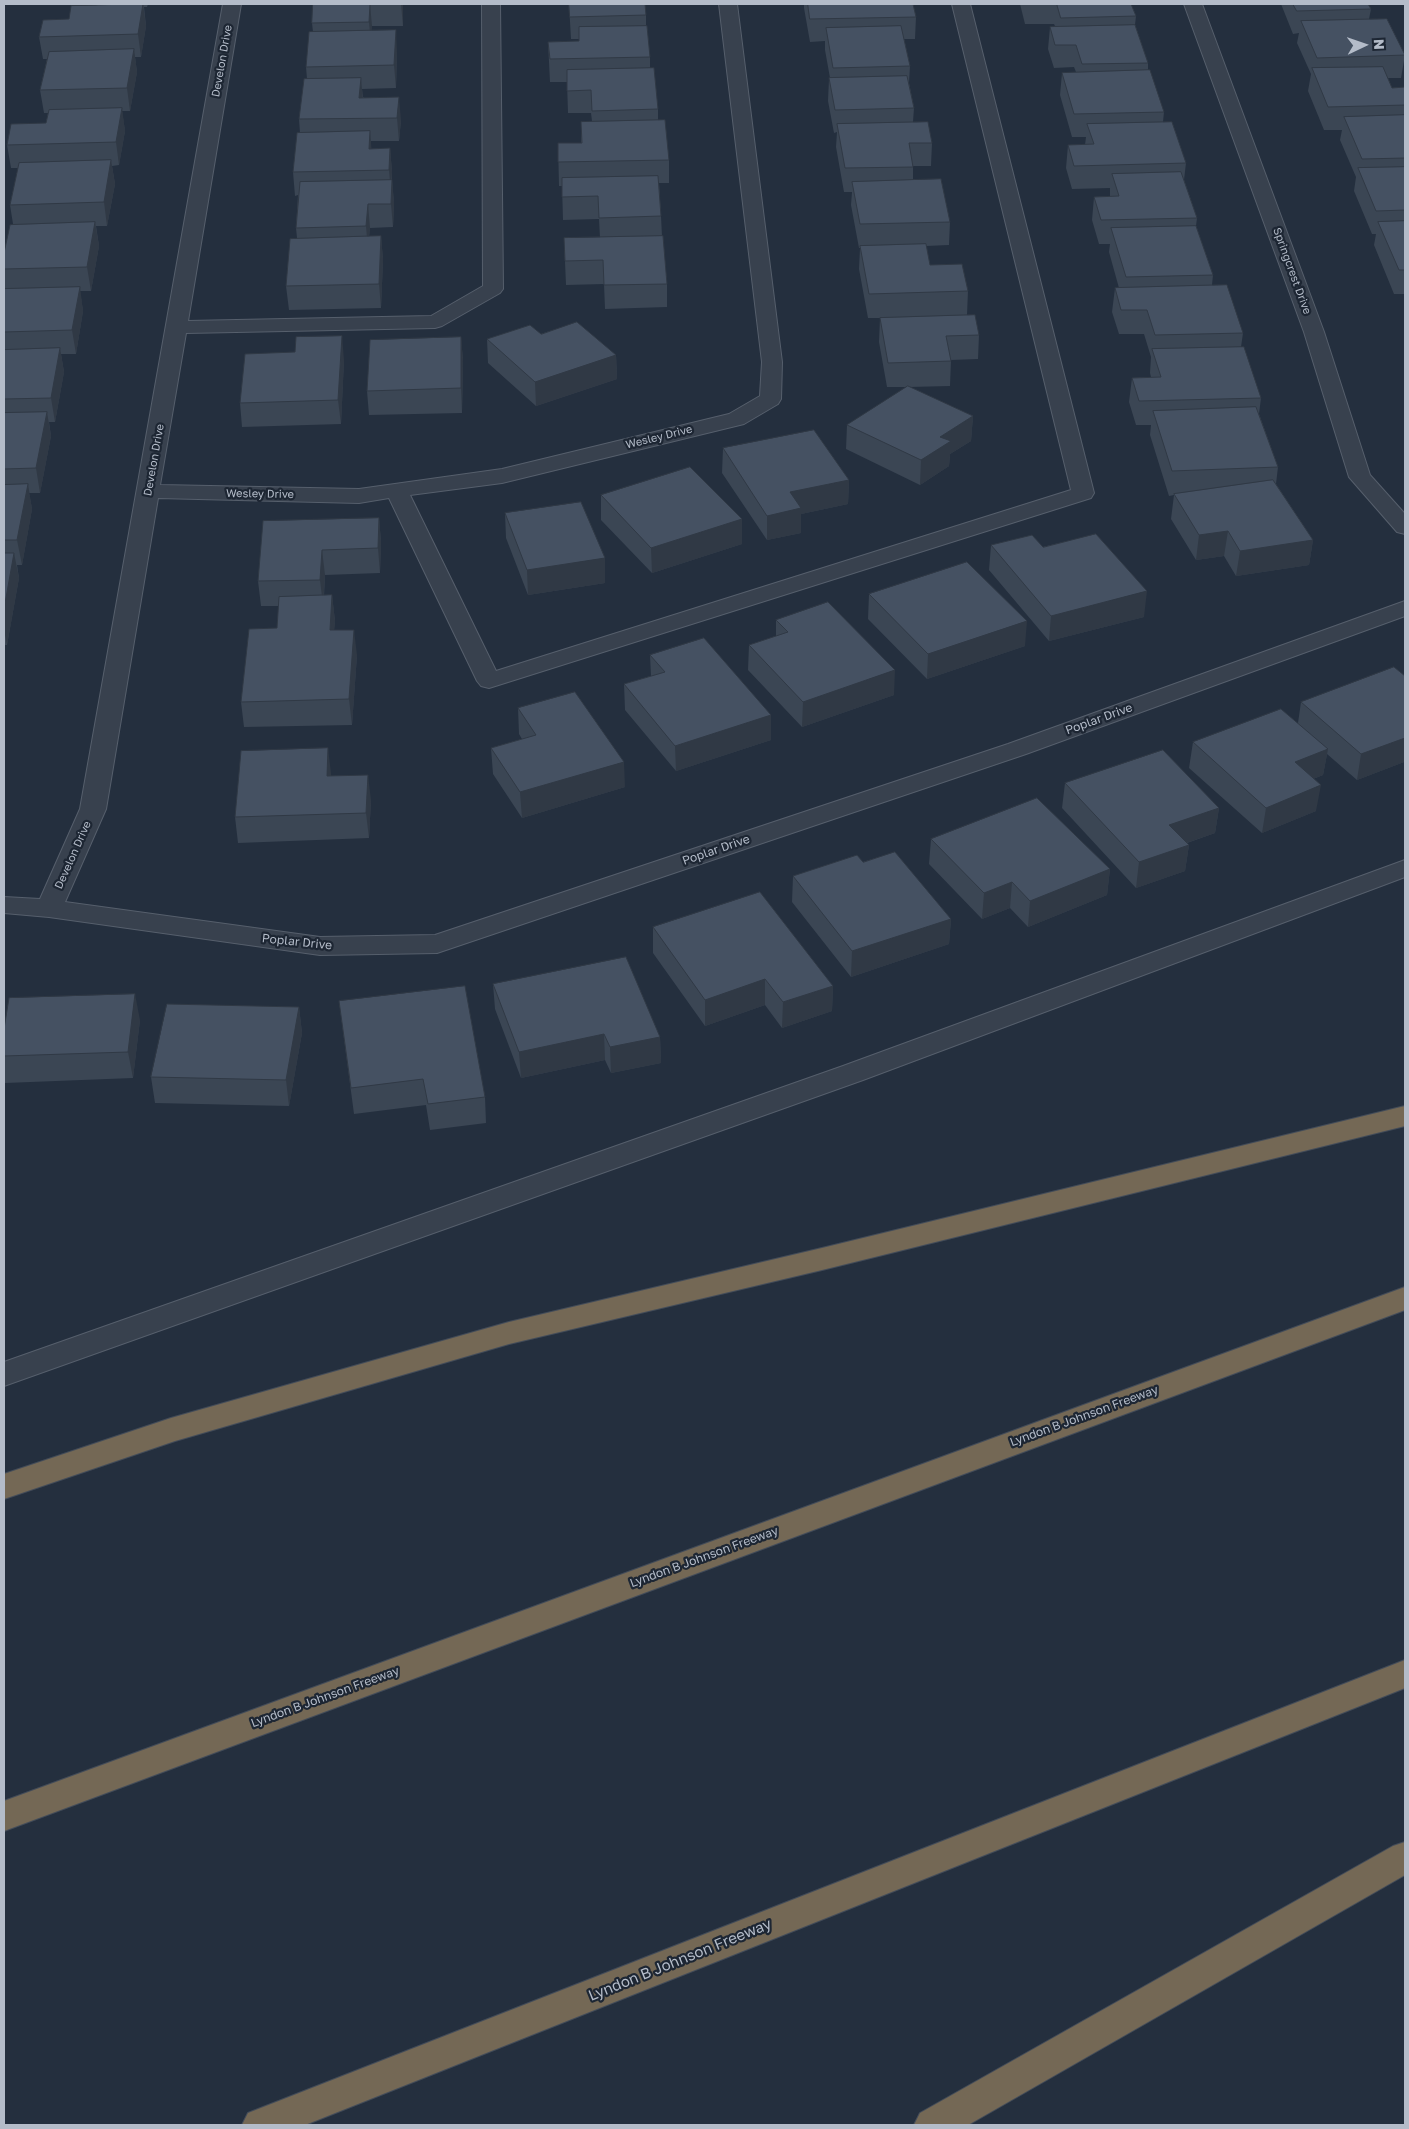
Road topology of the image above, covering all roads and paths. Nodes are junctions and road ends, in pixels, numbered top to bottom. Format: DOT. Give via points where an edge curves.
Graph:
graph roads {
  1 [pos="232,4"];
  2 [pos="492,4"];
  3 [pos="728,4"];
  4 [pos="961,4"];
  5 [pos="1193,4"];
  6 [pos="177,327"];
  7 [pos="149,491"];
  8 [pos="397,491"];
  9 [pos="1405,527"];
  10 [pos="1405,608"];
  11 [pos="1405,868"];
  12 [pos="4,904"];
  13 [pos="49,908"];
  14 [pos="1405,1116"];
  15 [pos="1405,1298"];
  16 [pos="4,1374"];
  17 [pos="4,1487"];
  18 [pos="1405,1674"];
  19 [pos="4,1816"];
  20 [pos="1405,1857"];
  21 [pos="261,2125"];
  22 [pos="933,2125"];
  1 -- 6 [label="street, Develon Drive"];
  2 -- 6 [label="street" via="493,289 434,322"];
  3 -- 8 [label="street, Wesley Drive" via="772,362 770,399 736,419 502,476"];
  4 -- 8 [label="street" via="1083,493 489,681"];
  5 -- 9 [label="street, Springcrest Drive" via="1314,332 1360,476"];
  6 -- 7 [label="street, Develon Drive"];
  7 -- 8 [label="street, Wesley Drive" via="359,496"];
  7 -- 13 [label="street, Develon Drive" via="93,809"];
  10 -- 13 [label="street, Poplar Drive" via="1017,749 437,944 320,946"];
  11 -- 16 [label="street" via="844,1076"];
  12 -- 13 [label="street, Poplar Drive"];
  14 -- 17 [label="highway" via="509,1334 171,1430"];
  15 -- 19 [label="highway, Lyndon B Johnson Freeway"];
  18 -- 21 [label="highway, Lyndon B Johnson Freeway"];
  20 -- 22 [label="highway"];
}
